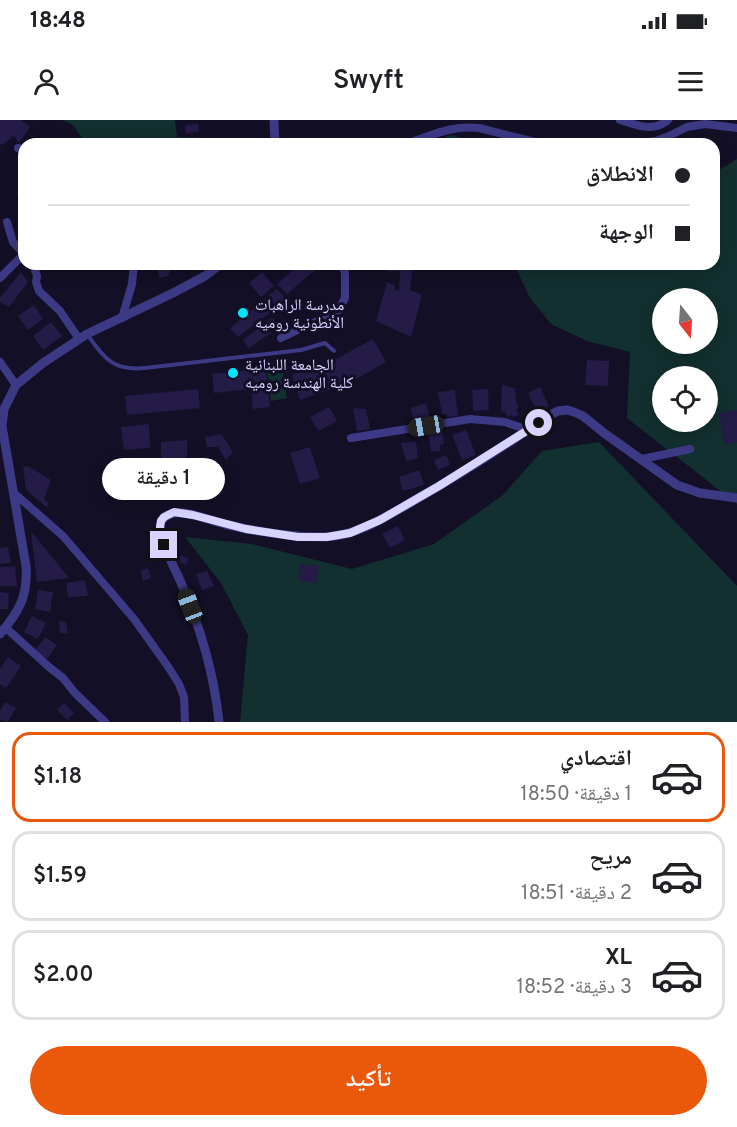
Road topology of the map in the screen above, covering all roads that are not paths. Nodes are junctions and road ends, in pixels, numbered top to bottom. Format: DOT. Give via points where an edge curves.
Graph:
graph roads {
  1 [pos="274,120"];
  2 [pos="620,120"];
  3 [pos="668,120"];
  4 [pos="687,124"];
  5 [pos="737,128"];
  6 [pos="274,138"];
  7 [pos="422,138"];
  8 [pos="519,138"];
  9 [pos="664,138"];
  10 [pos="7,222"];
  11 [pos="18,247"];
  12 [pos="18,260"];
  13 [pos="35,270"];
  14 [pos="133,270"];
  15 [pos="212,270"];
  16 [pos="344,270"];
  17 [pos="0,278"];
  18 [pos="122,318"];
  19 [pos="83,337"];
  20 [pos="281,338"];
  21 [pos="334,351"];
  22 [pos="0,362"];
  23 [pos="16,385"];
  24 [pos="528,430"];
  25 [pos="351,438"];
  26 [pos="690,449"];
  27 [pos="642,459"];
  28 [pos="15,494"];
  29 [pos="737,498"];
  30 [pos="2,630"];
  31 [pos="105,722"];
  32 [pos="185,722"];
  33 [pos="219,722"];
  1 -- 6 [label="street"];
  2 -- 3 [label="street" via="653,128"];
  4 -- 5 [label="street"];
  4 -- 9 [label="street"];
  7 -- 8 [label="street" via="457,127"];
  10 -- 11 [label="street"];
  12 -- 17 [label="street"];
  13 -- 19 [label="street" via="39,291"];
  14 -- 18 [label="street"];
  15 -- 18 [label="street"];
  16 -- 20 [label="street" via="345,298 338,311"];
  18 -- 19 [label="street"];
  19 -- 21 [label="lane" via="115,365 128,369 301,350 325,343"];
  19 -- 23 [label="street"];
  22 -- 23 [label="street"];
  23 -- 28 [label="street" via="2,418"];
  24 -- 25 [label="street" via="505,422 470,419"];
  24 -- 27 [label="street" via="558,411 567,410 583,416"];
  24 -- 33 [label="street" via="429,492 350,533 298,537 174,512 164,517 160,527 164,545 205,650"];
  26 -- 27 [label="street"];
  27 -- 29 [label="street" via="677,485"];
  28 -- 30 [label="street" via="26,582 20,607"];
  28 -- 32 [label="street" via="63,536 134,619 182,690"];
  30 -- 31 [label="street" via="63,678"];
}
